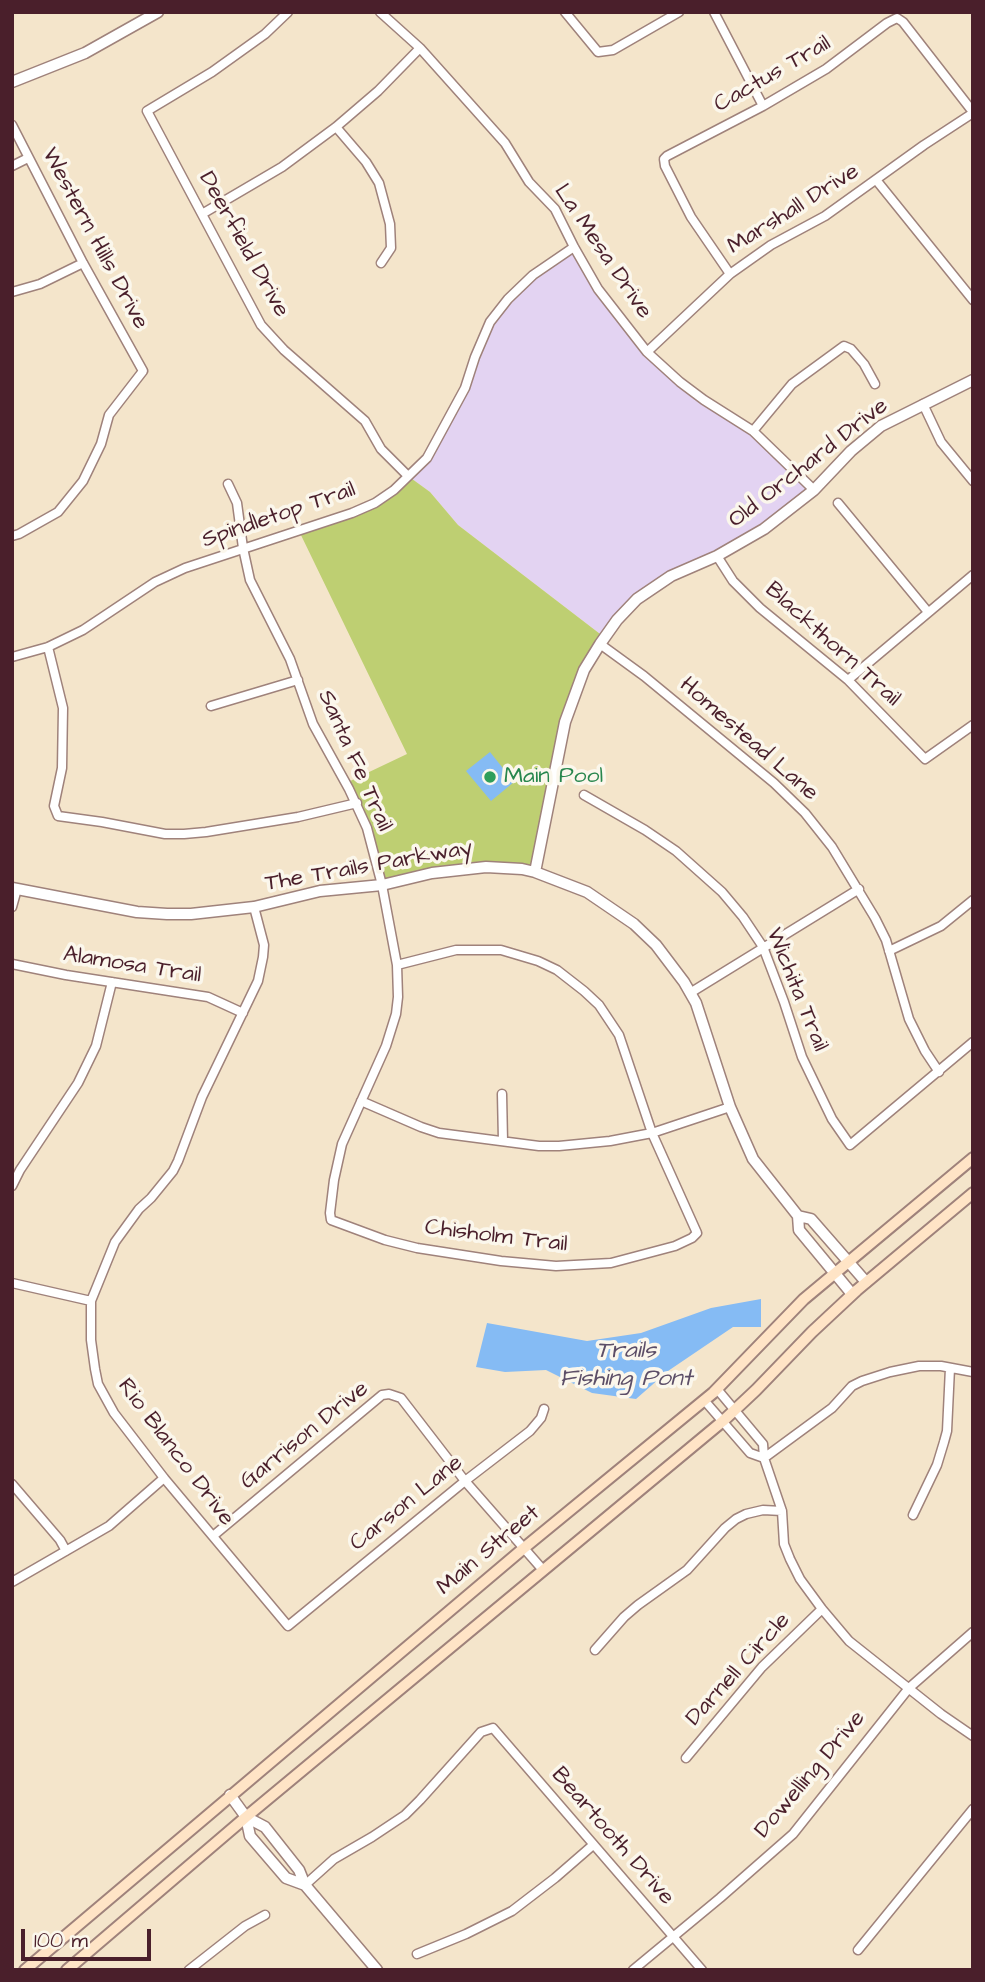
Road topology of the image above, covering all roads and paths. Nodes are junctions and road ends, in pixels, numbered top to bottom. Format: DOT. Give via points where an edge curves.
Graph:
graph roads {
  1 [pos="158,12"];
  2 [pos="288,12"];
  3 [pos="380,12"];
  4 [pos="565,12"];
  5 [pos="678,12"];
  6 [pos="714,12"];
  7 [pos="420,48"];
  8 [pos="12,82"];
  9 [pos="763,106"];
  10 [pos="973,112"];
  11 [pos="12,125"];
  12 [pos="335,127"];
  13 [pos="28,158"];
  14 [pos="12,166"];
  15 [pos="877,181"];
  16 [pos="202,214"];
  17 [pos="573,247"];
  18 [pos="83,263"];
  19 [pos="381,263"];
  20 [pos="730,274"];
  21 [pos="12,292"];
  22 [pos="973,300"];
  23 [pos="647,352"];
  24 [pos="973,380"];
  25 [pos="875,384"];
  26 [pos="923,404"];
  27 [pos="753,430"];
  28 [pos="408,476"];
  29 [pos="973,481"];
  30 [pos="228,484"];
  31 [pos="814,490"];
  32 [pos="838,503"];
  33 [pos="12,536"];
  34 [pos="243,548"];
  35 [pos="717,556"];
  36 [pos="973,575"];
  37 [pos="928,612"];
  38 [pos="600,644"];
  39 [pos="48,648"];
  40 [pos="12,657"];
  41 [pos="299,680"];
  42 [pos="848,680"];
  43 [pos="211,706"];
  44 [pos="972,729"];
  45 [pos="583,794"];
  46 [pos="357,803"];
  47 [pos="535,872"];
  48 [pos="382,885"];
  49 [pos="15,888"];
  50 [pos="859,889"];
  51 [pos="973,900"];
  52 [pos="12,907"];
  53 [pos="254,907"];
  54 [pos="762,947"];
  55 [pos="888,951"];
  56 [pos="12,964"];
  57 [pos="397,964"];
  58 [pos="112,982"];
  59 [pos="690,993"];
  60 [pos="243,1013"];
  61 [pos="973,1042"];
  62 [pos="939,1072"];
  63 [pos="502,1094"];
  64 [pos="361,1101"];
  65 [pos="730,1107"];
  66 [pos="652,1133"];
  67 [pos="503,1141"];
  68 [pos="973,1158"];
  69 [pos="12,1186"];
  70 [pos="973,1193"];
  71 [pos="797,1216"];
  72 [pos="331,1220"];
  73 [pos="848,1263"];
  74 [pos="835,1273"];
  75 [pos="866,1282"];
  76 [pos="12,1283"];
  77 [pos="852,1294"];
  78 [pos="91,1301"];
  79 [pos="950,1368"];
  80 [pos="973,1372"];
  81 [pos="717,1389"];
  82 [pos="704,1400"];
  83 [pos="544,1409"];
  84 [pos="735,1409"];
  85 [pos="723,1420"];
  86 [pos="764,1458"];
  87 [pos="164,1478"];
  88 [pos="465,1481"];
  89 [pos="12,1484"];
  90 [pos="782,1511"];
  91 [pos="913,1515"];
  92 [pos="213,1536"];
  93 [pos="524,1548"];
  94 [pos="66,1552"];
  95 [pos="543,1570"];
  96 [pos="12,1582"];
  97 [pos="822,1609"];
  98 [pos="288,1626"];
  99 [pos="973,1632"];
  100 [pos="596,1650"];
  101 [pos="909,1688"];
  102 [pos="973,1736"];
  103 [pos="686,1758"];
  104 [pos="230,1795"];
  105 [pos="973,1809"];
  106 [pos="246,1817"];
  107 [pos="593,1845"];
  108 [pos="305,1885"];
  109 [pos="265,1915"];
  110 [pos="673,1938"];
  111 [pos="858,1950"];
  112 [pos="417,1954"];
  113 [pos="25,1970"];
  114 [pos="67,1970"];
  115 [pos="189,1970"];
  116 [pos="377,1970"];
  117 [pos="634,1970"];
  118 [pos="702,1970"];
  1 -- 8 [label="street" via="85,54"];
  2 -- 16 [label="street, Deerfield Drive" via="212,72 147,111"];
  3 -- 7 [label="street, La Mesa Drive"];
  4 -- 5 [label="street" via="597,52 613,50"];
  6 -- 9 [label="street"];
  7 -- 12 [label="street" via="378,92"];
  7 -- 17 [label="street, La Mesa Drive" via="505,143 529,182 555,209"];
  9 -- 10 [label="street, Cactus Trail" via="826,69 897,18"];
  9 -- 20 [label="street, Cactus Trail" via="664,159 691,217"];
  10 -- 15 [label="street, Marshall Drive"];
  11 -- 13 [label="street, Western Hills Drive"];
  12 -- 16 [label="street" via="282,167"];
  12 -- 19 [label="street" via="379,183 391,241"];
  13 -- 14 [label="street"];
  13 -- 18 [label="street, Western Hills Drive"];
  15 -- 20 [label="street, Marshall Drive"];
  15 -- 22 [label="street"];
  16 -- 28 [label="street, Deerfield Drive" via="261,325 365,421 382,449"];
  17 -- 23 [label="street, La Mesa Drive" via="598,289"];
  17 -- 28 [label="street, Spindletop Trail" via="533,275 490,321 449,419 427,458"];
  18 -- 21 [label="street" via="40,285"];
  18 -- 33 [label="street, Western Hills Drive" via="143,371 109,415 83,481 58,512"];
  20 -- 23 [label="street, Marshall Drive"];
  23 -- 27 [label="street, La Mesa Drive" via="680,382"];
  24 -- 26 [label="street, Old Orchard Drive"];
  25 -- 27 [label="street" via="864,363 844,346 792,384"];
  26 -- 29 [label="street" via="941,442"];
  26 -- 31 [label="street, Old Orchard Drive" via="881,426"];
  27 -- 31 [label="street, La Mesa Drive"];
  28 -- 34 [label="street, Spindletop Trail" via="375,503"];
  30 -- 34 [label="street, Santa Fe Trail" via="237,503"];
  31 -- 35 [label="street, Old Orchard Drive" via="764,529"];
  32 -- 37 [label="street"];
  34 -- 39 [label="street, Spindletop Trail" via="155,582"];
  34 -- 41 [label="street, Santa Fe Trail" via="250,580"];
  35 -- 38 [label="street, Old Orchard Drive" via="671,576 637,599"];
  35 -- 42 [label="street, Blackthorn Trail" via="733,581 760,608"];
  36 -- 37 [label="street"];
  37 -- 42 [label="street"];
  38 -- 47 [label="street, Old Orchard Drive" via="584,670 565,722"];
  38 -- 50 [label="street, Homestead Lane" via="774,783 832,846"];
  39 -- 40 [label="street, Spindletop Trail"];
  39 -- 46 [label="street" via="63,708 62,768 54,806 58,816 184,834"];
  41 -- 43 [label="street"];
  41 -- 46 [label="street, Santa Fe Trail" via="313,724"];
  42 -- 44 [label="street, Blackthorn Trail" via="925,759"];
  45 -- 54 [label="street, Wichita Trail" via="691,863 722,892"];
  46 -- 48 [label="street, Santa Fe Trail"];
  47 -- 48 [label="street, The Trails Parkway" via="470,868"];
  47 -- 59 [label="street, The Trails Parkway" via="587,892 634,924 656,945"];
  48 -- 53 [label="street, The Trails Parkway" via="320,891"];
  48 -- 57 [label="street, Santa Fe Trail"];
  49 -- 52 [label="street"];
  49 -- 53 [label="street, The Trails Parkway" via="137,912 191,914"];
  50 -- 54 [label="street"];
  50 -- 55 [label="street, Homestead Lane"];
  51 -- 55 [label="street" via="941,926"];
  53 -- 60 [label="street, Rio Blanco Drive" via="264,957"];
  54 -- 59 [label="street"];
  54 -- 62 [label="street, Wichita Trail" via="802,1057 849,1145"];
  55 -- 62 [label="street, Homestead Lane" via="909,1019"];
  56 -- 58 [label="street, Alamosa Trail"];
  57 -- 64 [label="street, Santa Fe Trail" via="396,1014"];
  57 -- 66 [label="street" via="456,950 484,949 514,952 557,970 599,1005 619,1035"];
  58 -- 60 [label="street, Alamosa Trail" via="208,998"];
  58 -- 69 [label="street" via="96,1046 78,1083"];
  59 -- 65 [label="street, The Trails Parkway"];
  60 -- 78 [label="street, Rio Blanco Drive" via="173,1171 115,1242"];
  61 -- 62 [label="street"];
  63 -- 67 [label="street"];
  64 -- 67 [label="street" via="421,1128"];
  64 -- 72 [label="street, Santa Fe Trail" via="342,1144"];
  65 -- 66 [label="street"];
  65 -- 71 [label="street, The Trails Parkway" via="753,1159"];
  66 -- 67 [label="street" via="559,1146"];
  66 -- 72 [label="street, Chisholm Trail" via="697,1233 675,1246 611,1263 556,1266 417,1248"];
  68 -- 73 [label="main road, Main Street"];
  70 -- 75 [label="main road"];
  71 -- 73 [label="street, The Trails Parkway" via="811,1219"];
  71 -- 74 [label="street, The Trails Parkway" via="799,1230"];
  73 -- 74 [label="main road, Main Street"];
  73 -- 75 [label="street, The Trails Parkway"];
  74 -- 77 [label="street, The Trails Parkway"];
  74 -- 81 [label="main road, Main Street"];
  75 -- 77 [label="main road"];
  76 -- 78 [label="street"];
  77 -- 84 [label="main road"];
  78 -- 87 [label="street, Rio Blanco Drive" via="91,1353 98,1384 114,1413"];
  79 -- 80 [label="street"];
  79 -- 86 [label="street" via="919,1366 862,1381"];
  79 -- 91 [label="street" via="944,1442"];
  81 -- 82 [label="main road, Main Street"];
  81 -- 84 [label="street"];
  82 -- 85 [label="street"];
  82 -- 93 [label="main road, Main Street"];
  83 -- 88 [label="street, Carson Lane" via="530,1431"];
  84 -- 85 [label="main road"];
  84 -- 86 [label="street" via="763,1444"];
  85 -- 86 [label="street" via="750,1453"];
  85 -- 95 [label="main road"];
  86 -- 90 [label="street"];
  87 -- 92 [label="street, Rio Blanco Drive"];
  87 -- 94 [label="street" via="109,1526"];
  88 -- 92 [label="street, Garrison Drive" via="401,1398 383,1395"];
  88 -- 93 [label="street"];
  88 -- 98 [label="street, Carson Lane"];
  89 -- 94 [label="street"];
  90 -- 97 [label="street" via="790,1559"];
  90 -- 100 [label="street" via="763,1510 736,1519 694,1564 624,1617"];
  92 -- 98 [label="street, Rio Blanco Drive"];
  93 -- 95 [label="street"];
  93 -- 104 [label="main road, Main Street"];
  94 -- 96 [label="street"];
  95 -- 106 [label="main road"];
  97 -- 101 [label="street" via="849,1641"];
  97 -- 103 [label="street, Darnell Circle" via="767,1662"];
  99 -- 101 [label="street, Dowelling Drive"];
  101 -- 102 [label="street"];
  101 -- 110 [label="street, Dowelling Drive" via="793,1834"];
  104 -- 106 [label="street"];
  104 -- 113 [label="main road, Main Street"];
  105 -- 111 [label="street"];
  106 -- 108 [label="street" via="265,1827 299,1870"];
  106 -- 108 [label="street" via="250,1836 286,1878"];
  106 -- 114 [label="main road"];
  107 -- 108 [label="street, Beartooth Drive" via="493,1728 481,1732 405,1815 334,1859"];
  107 -- 110 [label="street, Beartooth Drive"];
  107 -- 112 [label="street" via="512,1911"];
  108 -- 116 [label="street"];
  109 -- 115 [label="street"];
  110 -- 117 [label="street, Dowelling Drive"];
  110 -- 118 [label="street, Beartooth Drive"];
}
